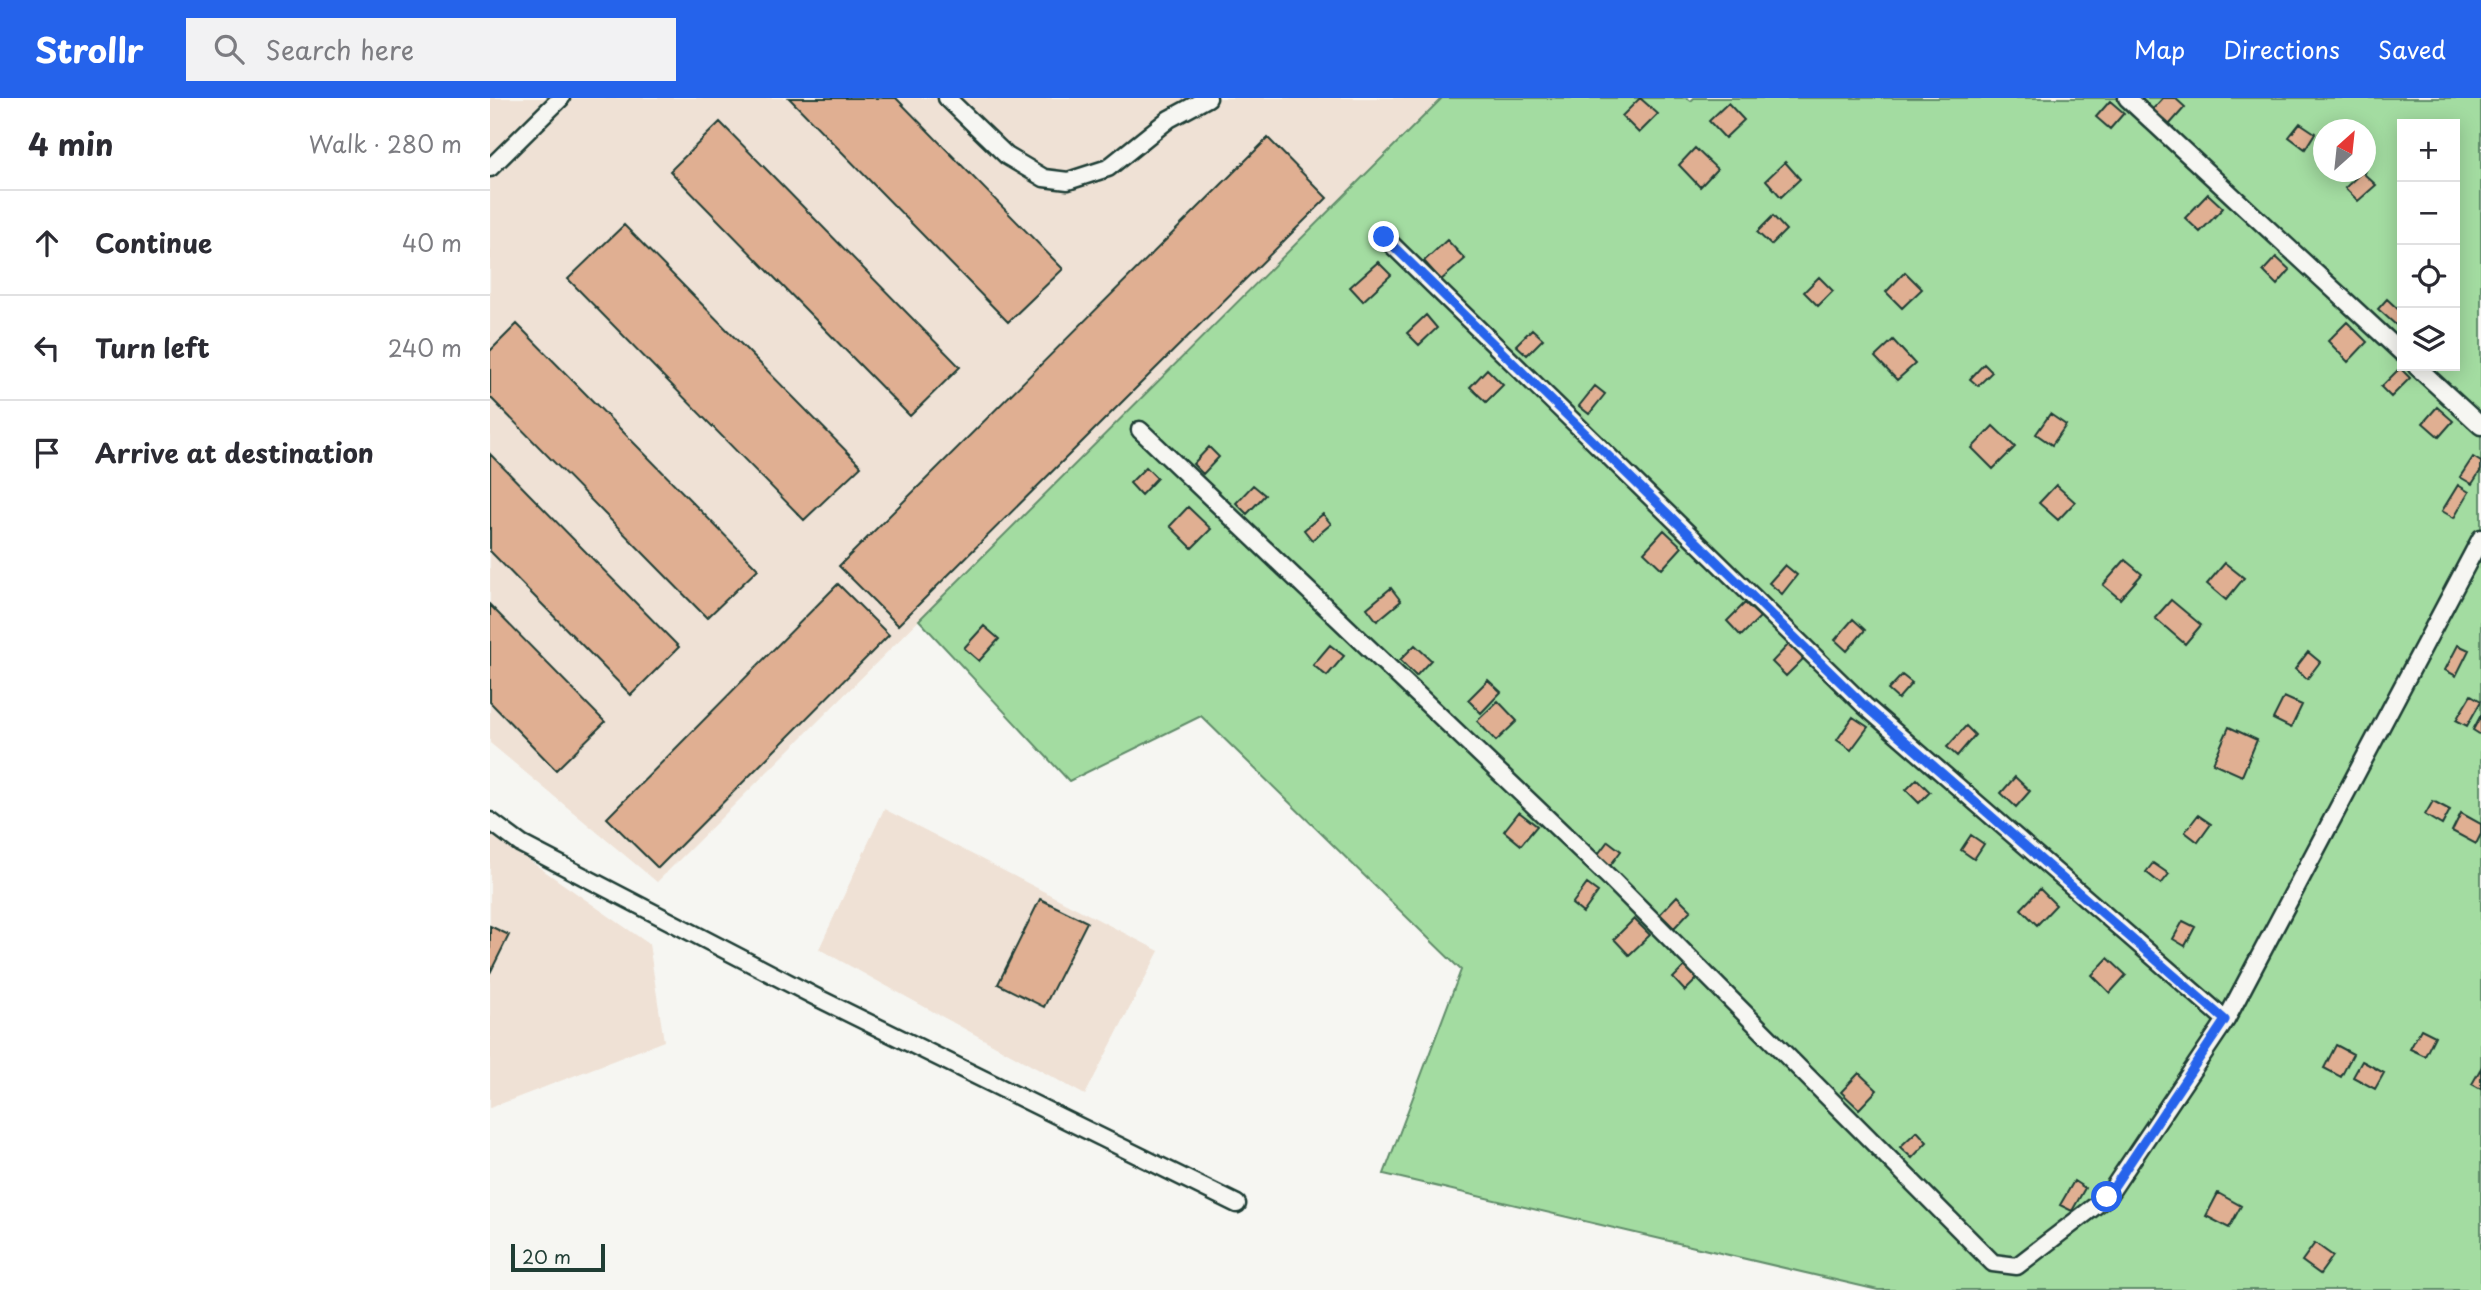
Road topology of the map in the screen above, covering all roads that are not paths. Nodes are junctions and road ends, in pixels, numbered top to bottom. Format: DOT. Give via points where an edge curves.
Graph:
graph roads {
  1 [pos="561,98"];
  2 [pos="947,98"];
  3 [pos="1208,98"];
  4 [pos="2127,98"];
  5 [pos="490,168"];
  6 [pos="1384,237"];
  7 [pos="2397,348"];
  8 [pos="2421,371"];
  9 [pos="2481,426"];
  10 [pos="1140,430"];
  11 [pos="2481,538"];
  12 [pos="490,821"];
  13 [pos="2225,1020"];
  14 [pos="1237,1204"];
  1 -- 5 [label="lane"];
  2 -- 3 [label="lane" via="1007,156 1044,178 1068,181 1108,168 1169,119"];
  4 -- 7 [label="lane"];
  6 -- 13 [label="lane" via="1865,706"];
  8 -- 9 [label="lane"];
  10 -- 13 [label="lane" via="1611,879 1993,1263 2017,1266 2107,1197"];
  11 -- 13 [label="lane"];
  12 -- 14 [label="lane" via="522,844 814,996"];
}
